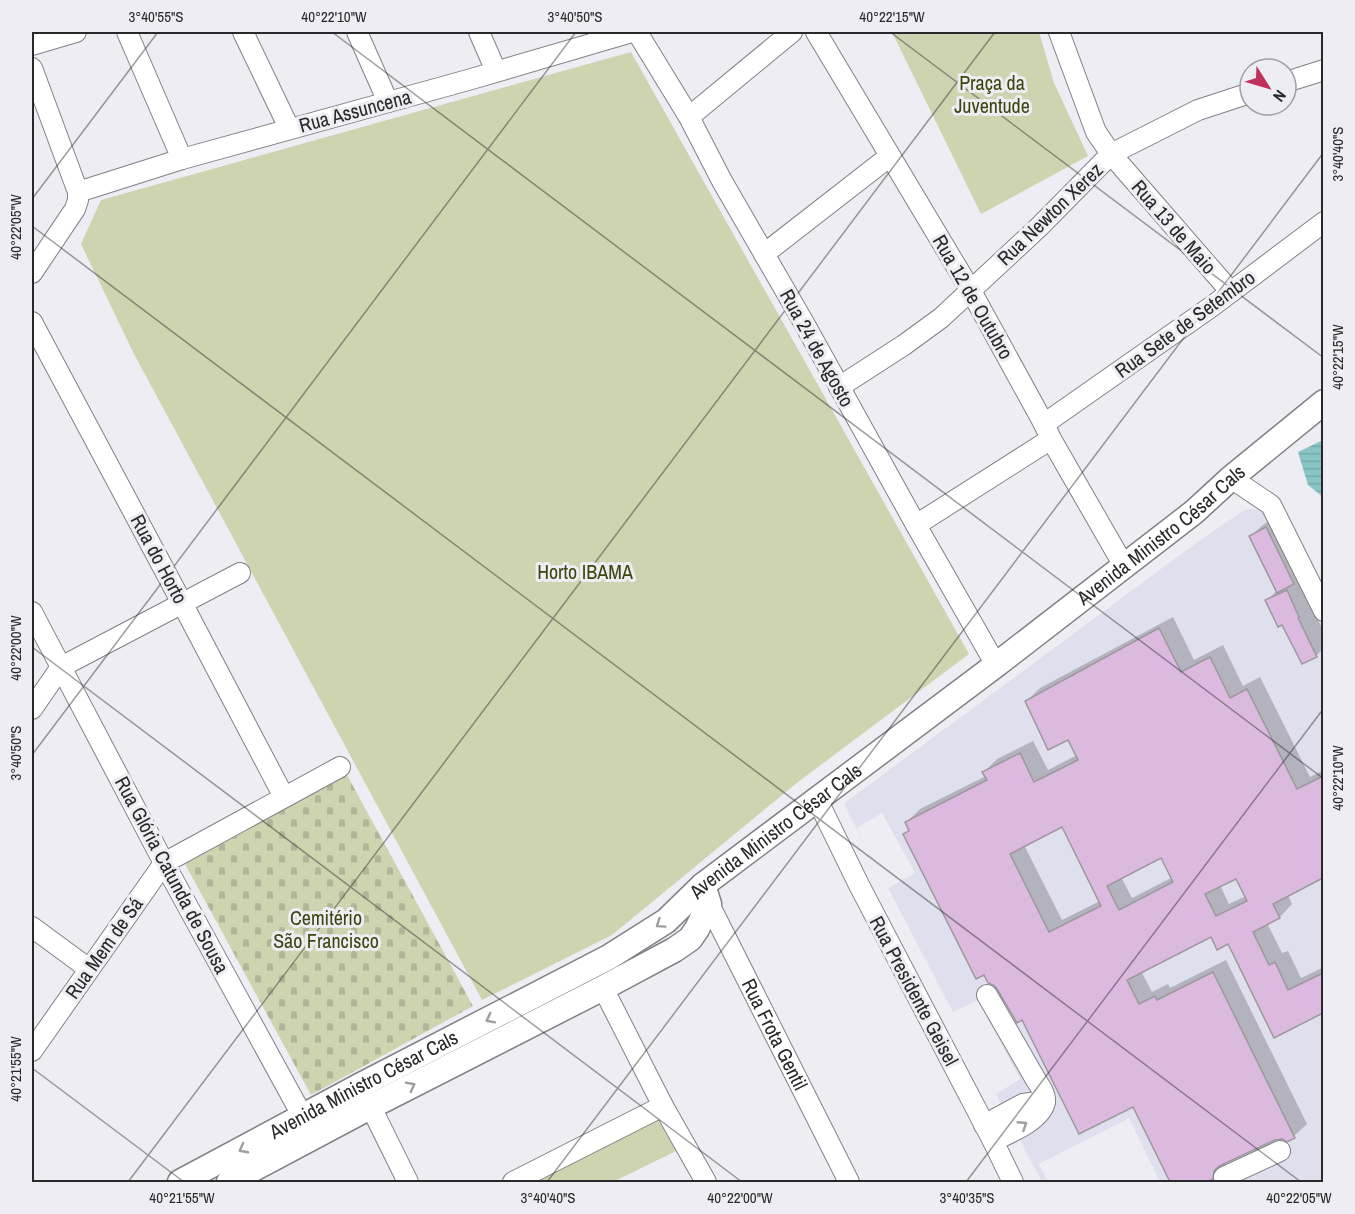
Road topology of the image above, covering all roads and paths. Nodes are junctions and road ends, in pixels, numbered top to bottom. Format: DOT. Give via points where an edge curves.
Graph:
graph roads {
  1 [pos="76,32"];
  2 [pos="127,32"];
  3 [pos="243,32"];
  4 [pos="357,32"];
  5 [pos="479,32"];
  6 [pos="632,32"];
  7 [pos="637,32"];
  8 [pos="792,32"];
  9 [pos="816,32"];
  10 [pos="1059,32"];
  11 [pos="32,45"];
  12 [pos="32,68"];
  13 [pos="1323,70"];
  14 [pos="496,71"];
  15 [pos="1298,78"];
  16 [pos="1238,97"];
  17 [pos="388,102"];
  18 [pos="689,117"];
  19 [pos="289,128"];
  20 [pos="1112,154"];
  21 [pos="890,156"];
  22 [pos="182,159"];
  23 [pos="78,192"];
  24 [pos="1323,222"];
  25 [pos="764,254"];
  26 [pos="32,273"];
  27 [pos="971,291"];
  28 [pos="1231,292"];
  29 [pos="32,322"];
  30 [pos="839,387"];
  31 [pos="1323,402"];
  32 [pos="1047,432"];
  33 [pos="1231,478"];
  34 [pos="916,525"];
  35 [pos="1124,566"];
  36 [pos="240,573"];
  37 [pos="182,603"];
  38 [pos="1323,611"];
  39 [pos="32,612"];
  40 [pos="996,665"];
  41 [pos="61,667"];
  42 [pos="32,709"];
  43 [pos="340,767"];
  44 [pos="284,797"];
  45 [pos="817,799"];
  46 [pos="164,863"];
  47 [pos="706,894"];
  48 [pos="32,927"];
  49 [pos="89,969"];
  50 [pos="603,988"];
  51 [pos="987,995"];
  52 [pos="32,1051"];
  53 [pos="365,1096"];
  54 [pos="663,1106"];
  55 [pos="308,1127"];
  56 [pos="989,1133"];
  57 [pos="1280,1151"];
  58 [pos="1237,1177"];
  59 [pos="180,1182"];
  60 [pos="229,1182"];
  61 [pos="408,1182"];
  62 [pos="513,1182"];
  63 [pos="706,1182"];
  64 [pos="849,1182"];
  65 [pos="1013,1182"];
  1 -- 11 [label="street"];
  2 -- 22 [label="street"];
  3 -- 19 [label="street"];
  4 -- 17 [label="street"];
  5 -- 14 [label="street"];
  6 -- 14 [label="street, Rua Assuncena"];
  7 -- 18 [label="street, Rua 24 de Agosto"];
  8 -- 18 [label="street"];
  9 -- 21 [label="street, Rua 12 de Outubro"];
  10 -- 20 [label="street, Rua 13 de Maio" via="1096,132"];
  12 -- 23 [label="street"];
  13 -- 15 [label="street"];
  14 -- 17 [label="street, Rua Assuncena"];
  16 -- 20 [label="street, Rua Newton Xerez" via="1198,110"];
  17 -- 19 [label="street, Rua Assuncena"];
  18 -- 25 [label="street, Rua 24 de Agosto"];
  19 -- 22 [label="street, Rua Assuncena"];
  20 -- 27 [label="street, Rua Newton Xerez"];
  20 -- 28 [label="street, Rua 13 de Maio"];
  21 -- 25 [label="street"];
  21 -- 27 [label="street, Rua 12 de Outubro"];
  22 -- 23 [label="street, Rua Assuncena"];
  23 -- 26 [label="street" via="75,209"];
  24 -- 28 [label="street, Rua Sete de Setembro"];
  25 -- 30 [label="street, Rua 24 de Agosto"];
  27 -- 30 [label="street, Rua Newton Xerez" via="904,345"];
  27 -- 32 [label="street, Rua 12 de Outubro"];
  28 -- 32 [label="street, Rua Sete de Setembro"];
  29 -- 37 [label="street, Rua do Horto"];
  30 -- 34 [label="street, Rua 24 de Agosto"];
  31 -- 33 [label="main road, Avenida Ministro César Cals"];
  32 -- 34 [label="street, Rua Sete de Setembro"];
  32 -- 35 [label="street, Rua 12 de Outubro"];
  33 -- 35 [label="main road, Avenida Ministro César Cals"];
  33 -- 38 [label="street" via="1271,504"];
  34 -- 40 [label="street, Rua 24 de Agosto"];
  35 -- 40 [label="main road, Avenida Ministro César Cals"];
  36 -- 37 [label="street"];
  37 -- 41 [label="street"];
  37 -- 44 [label="street, Rua do Horto"];
  39 -- 41 [label="street, Rua Glória Catunda de Sousa"];
  40 -- 45 [label="main road, Avenida Ministro César Cals"];
  41 -- 42 [label="street"];
  41 -- 46 [label="street, Rua Glória Catunda de Sousa"];
  43 -- 44 [label="street, Rua Mem de Sá"];
  44 -- 46 [label="street, Rua Mem de Sá"];
  45 -- 47 [label="main road, Avenida Ministro César Cals"];
  45 -- 56 [label="street, Rua Presidente Geisel"];
  46 -- 49 [label="street, Rua Mem de Sá"];
  46 -- 55 [label="street, Rua Glória Catunda de Sousa"];
  47 -- 50 [label="main road, Avenida Ministro César Cals" via="697,929 690,939"];
  47 -- 53 [label="main road, Avenida Ministro César Cals, one-way" via="609,957"];
  47 -- 64 [label="street, Rua Frota Gentil"];
  48 -- 49 [label="street"];
  49 -- 52 [label="street, Rua Mem de Sá"];
  53 -- 50 [label="main road, Avenida Ministro César Cals, one-way"];
  50 -- 54 [label="street"];
  51 -- 56 [label="street" via="1045,1101 1023,1104"];
  53 -- 55 [label="main road, Avenida Ministro César Cals"];
  53 -- 61 [label="street"];
  54 -- 62 [label="street"];
  54 -- 63 [label="street"];
  55 -- 59 [label="main road, Avenida Ministro César Cals, one-way"];
  55 -- 60 [label="main road, Avenida Ministro César Cals"];
  56 -- 65 [label="street, Rua Presidente Geisel"];
  57 -- 58 [label="street"];
}
